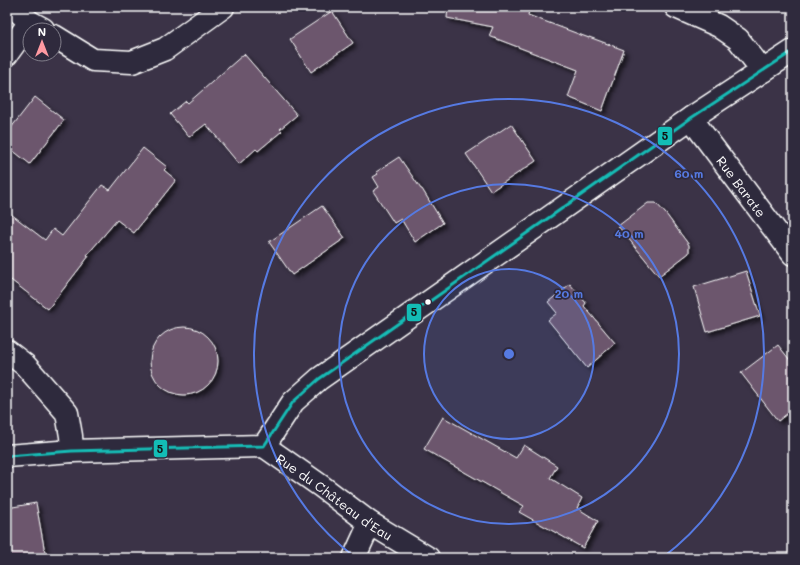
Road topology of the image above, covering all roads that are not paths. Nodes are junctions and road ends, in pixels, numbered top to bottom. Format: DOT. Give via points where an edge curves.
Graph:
graph roads {
  1 [pos="14,7"];
  2 [pos="223,7"];
  3 [pos="676,7"];
  4 [pos="32,22"];
  5 [pos="22,40"];
  6 [pos="62,41"];
  7 [pos="793,51"];
  8 [pos="7,54"];
  9 [pos="763,71"];
  10 [pos="691,118"];
  11 [pos="793,254"];
  12 [pos="7,351"];
  13 [pos="264,446"];
  14 [pos="72,451"];
  15 [pos="7,456"];
  16 [pos="370,523"];
  17 [pos="354,558"];
  18 [pos="428,558"];
  1 -- 4 [label="street"];
  2 -- 6 [label="street" via="165,49 132,62 93,60"];
  3 -- 9 [label="street" via="720,26 738,39"];
  5 -- 8 [label="street"];
  7 -- 9 [label="street"];
  9 -- 10 [label="street"];
  10 -- 11 [label="street, Rue Barate"];
  10 -- 13 [label="street" via="319,379 293,402"];
  12 -- 14 [label="street" via="25,365 67,413"];
  13 -- 14 [label="street"];
  13 -- 16 [label="street, Rue du Château d'Eau"];
  14 -- 15 [label="street"];
  16 -- 17 [label="street"];
  16 -- 18 [label="street, Rue du Château d'Eau"];
}
